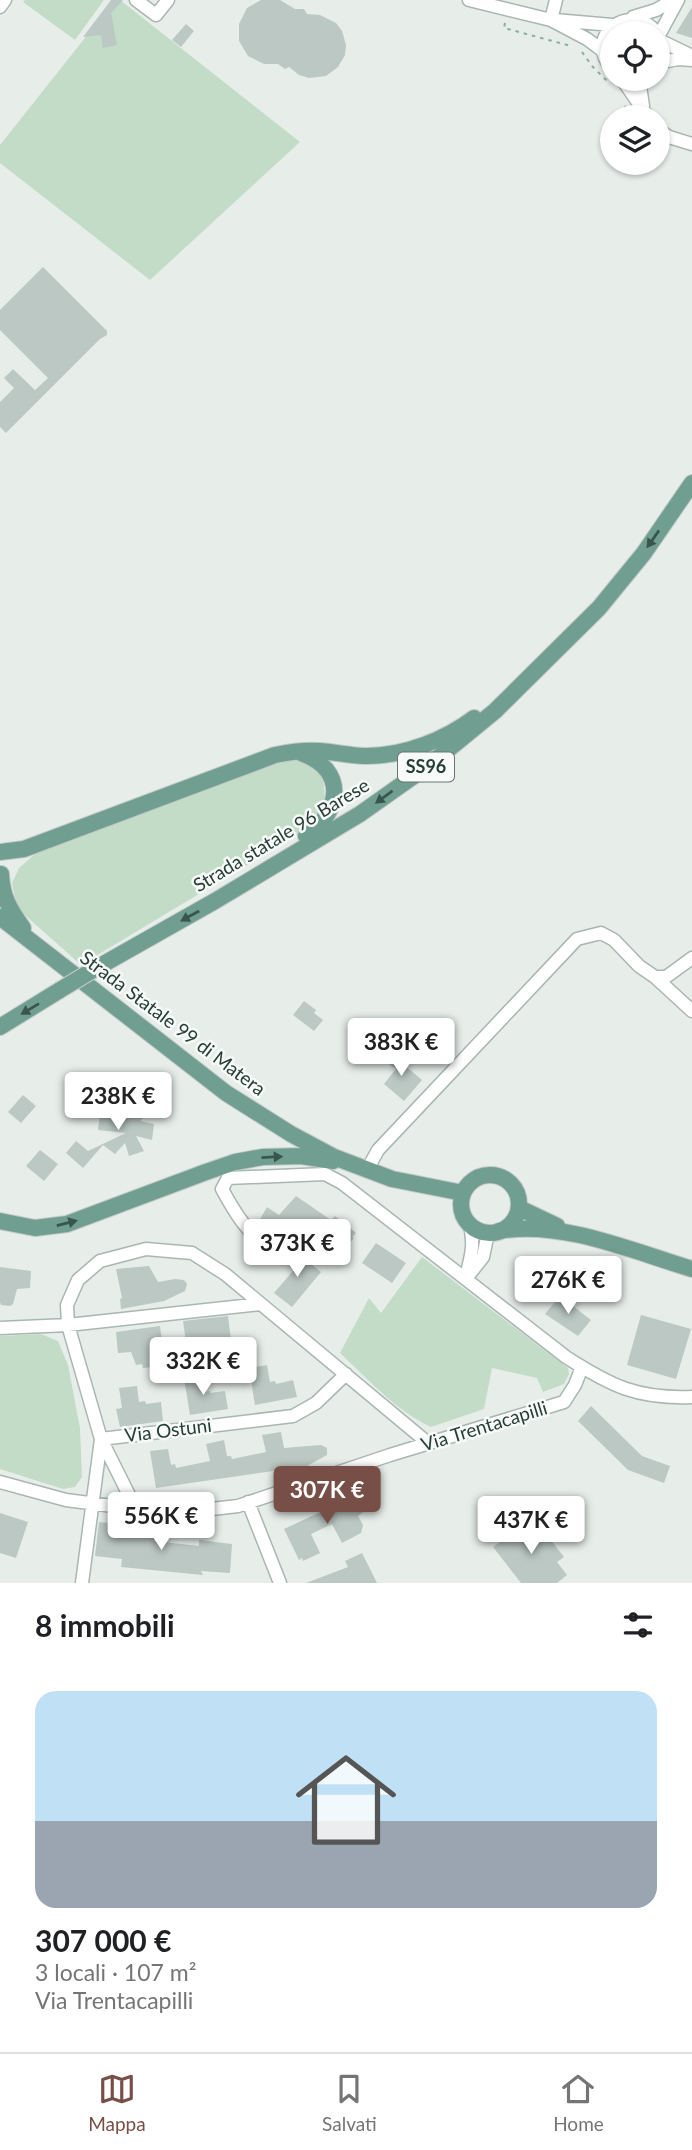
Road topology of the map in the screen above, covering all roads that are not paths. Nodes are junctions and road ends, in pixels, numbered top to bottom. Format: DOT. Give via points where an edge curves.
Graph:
graph roads {
  1 [pos="5,0"];
  2 [pos="136,0"];
  3 [pos="169,0"];
  4 [pos="469,0"];
  5 [pos="556,0"];
  6 [pos="673,0"];
  7 [pos="678,0"];
  8 [pos="0,7"];
  9 [pos="633,17"];
  10 [pos="551,20"];
  11 [pos="617,21"];
  12 [pos="643,21"];
  13 [pos="667,21"];
  14 [pos="600,24"];
  15 [pos="670,44"];
  16 [pos="600,49"];
  17 [pos="692,58"];
  18 [pos="670,61"];
  19 [pos="670,137"];
  20 [pos="692,144"];
  21 [pos="692,483"];
  22 [pos="555,653"];
  23 [pos="296,751"];
  24 [pos="24,849"];
  25 [pos="0,852"];
  26 [pos="1,875"];
  27 [pos="215,901"];
  28 [pos="0,917"];
  29 [pos="35,944"];
  30 [pos="692,958"];
  31 [pos="655,977"];
  32 [pos="692,1011"];
  33 [pos="0,1027"];
  34 [pos="349,1163"];
  35 [pos="367,1170"];
  36 [pos="404,1183"];
  37 [pos="463,1194"];
  38 [pos="519,1208"];
  39 [pos="462,1210"];
  40 [pos="0,1221"];
  41 [pos="470,1225"];
  42 [pos="494,1232"];
  43 [pos="579,1235"];
  44 [pos="271,1251"];
  45 [pos="692,1269"];
  46 [pos="466,1279"];
  47 [pos="260,1304"];
  48 [pos="68,1325"];
  49 [pos="0,1328"];
  50 [pos="582,1367"];
  51 [pos="346,1374"];
  52 [pos="692,1397"];
  53 [pos="101,1438"];
  54 [pos="428,1443"];
  55 [pos="0,1482"];
  56 [pos="248,1502"];
  57 [pos="92,1503"];
  58 [pos="136,1509"];
  59 [pos="82,1583"];
  60 [pos="281,1583"];
  1 -- 8 [label="street"];
  2 -- 3 [label="street" via="156,15"];
  4 -- 10 [label="street"];
  5 -- 10 [label="street"];
  6 -- 9 [label="street"];
  7 -- 13 [label="street"];
  9 -- 11 [label="street"];
  9 -- 12 [label="street"];
  10 -- 14 [label="street"];
  10 -- 16 [label="street"];
  15 -- 17 [label="street"];
  17 -- 18 [label="street"];
  19 -- 20 [label="street"];
  21 -- 22 [label="main road, Strada statale 96 Barese / SS96, one-way" via="644,553"];
  22 -- 23 [label="main road" via="467,724 418,748 367,756"];
  22 -- 27 [label="main road, Strada statale 96 Barese / SS96, one-way" via="428,766 360,814"];
  23 -- 24 [label="main road"];
  23 -- 27 [label="main road" via="314,758 329,773 335,791 332,809 322,825"];
  24 -- 25 [label="main road"];
  24 -- 26 [label="main road"];
  26 -- 29 [label="main road" via="7,907"];
  27 -- 33 [label="main road, Strada statale 96 Barese / SS96, one-way, bridge"];
  28 -- 29 [label="main road, Strada Statale 99 di Matera"];
  29 -- 34 [label="main road, Strada Statale 99 di Matera" via="226,1093"];
  30 -- 31 [label="street" via="666,977"];
  31 -- 32 [label="street"];
  31 -- 35 [label="street" via="601,933 577,939 377,1150"];
  34 -- 35 [label="main road, Strada Statale 99 di Matera"];
  40 -- 34 [label="main road, one-way" via="35,1228 67,1224 235,1162 263,1157 301,1156"];
  35 -- 36 [label="main road, Strada Statale 99 di Matera"];
  36 -- 37 [label="main road, Strada Statale 99 di Matera"];
  36 -- 39 [label="main road, Strada Statale 99 di Matera"];
  37 -- 38 [label="main road" via="475,1179 493,1175 510,1183"];
  37 -- 39 [label="main road"];
  38 -- 42 [label="main road" via="512,1223"];
  38 -- 43 [label="main road"];
  39 -- 41 [label="main road"];
  41 -- 42 [label="main road"];
  41 -- 46 [label="street" via="474,1243"];
  42 -- 43 [label="main road" via="528,1228"];
  42 -- 46 [label="street"];
  43 -- 45 [label="main road"];
  44 -- 46 [label="street" via="250,1235 235,1213 222,1188 228,1178 324,1174"];
  46 -- 50 [label="street"];
  47 -- 48 [label="street"];
  47 -- 48 [label="street" via="192,1253 146,1248 100,1261 78,1280 68,1305"];
  47 -- 51 [label="street"];
  48 -- 49 [label="street"];
  48 -- 53 [label="street"];
  50 -- 52 [label="street" via="627,1391 660,1398"];
  50 -- 54 [label="street, Via Trentacapilli" via="564,1402"];
  51 -- 53 [label="street, Via Ostuni" via="316,1403 293,1416"];
  51 -- 54 [label="street"];
  53 -- 57 [label="street"];
  53 -- 58 [label="street"];
  54 -- 56 [label="street, Via Trentacapilli"];
  55 -- 57 [label="street, Via Trentacapilli"];
  56 -- 58 [label="street, Via Trentacapilli" via="203,1510"];
  56 -- 60 [label="street"];
  57 -- 58 [label="street, Via Trentacapilli"];
  57 -- 59 [label="street"];
}
